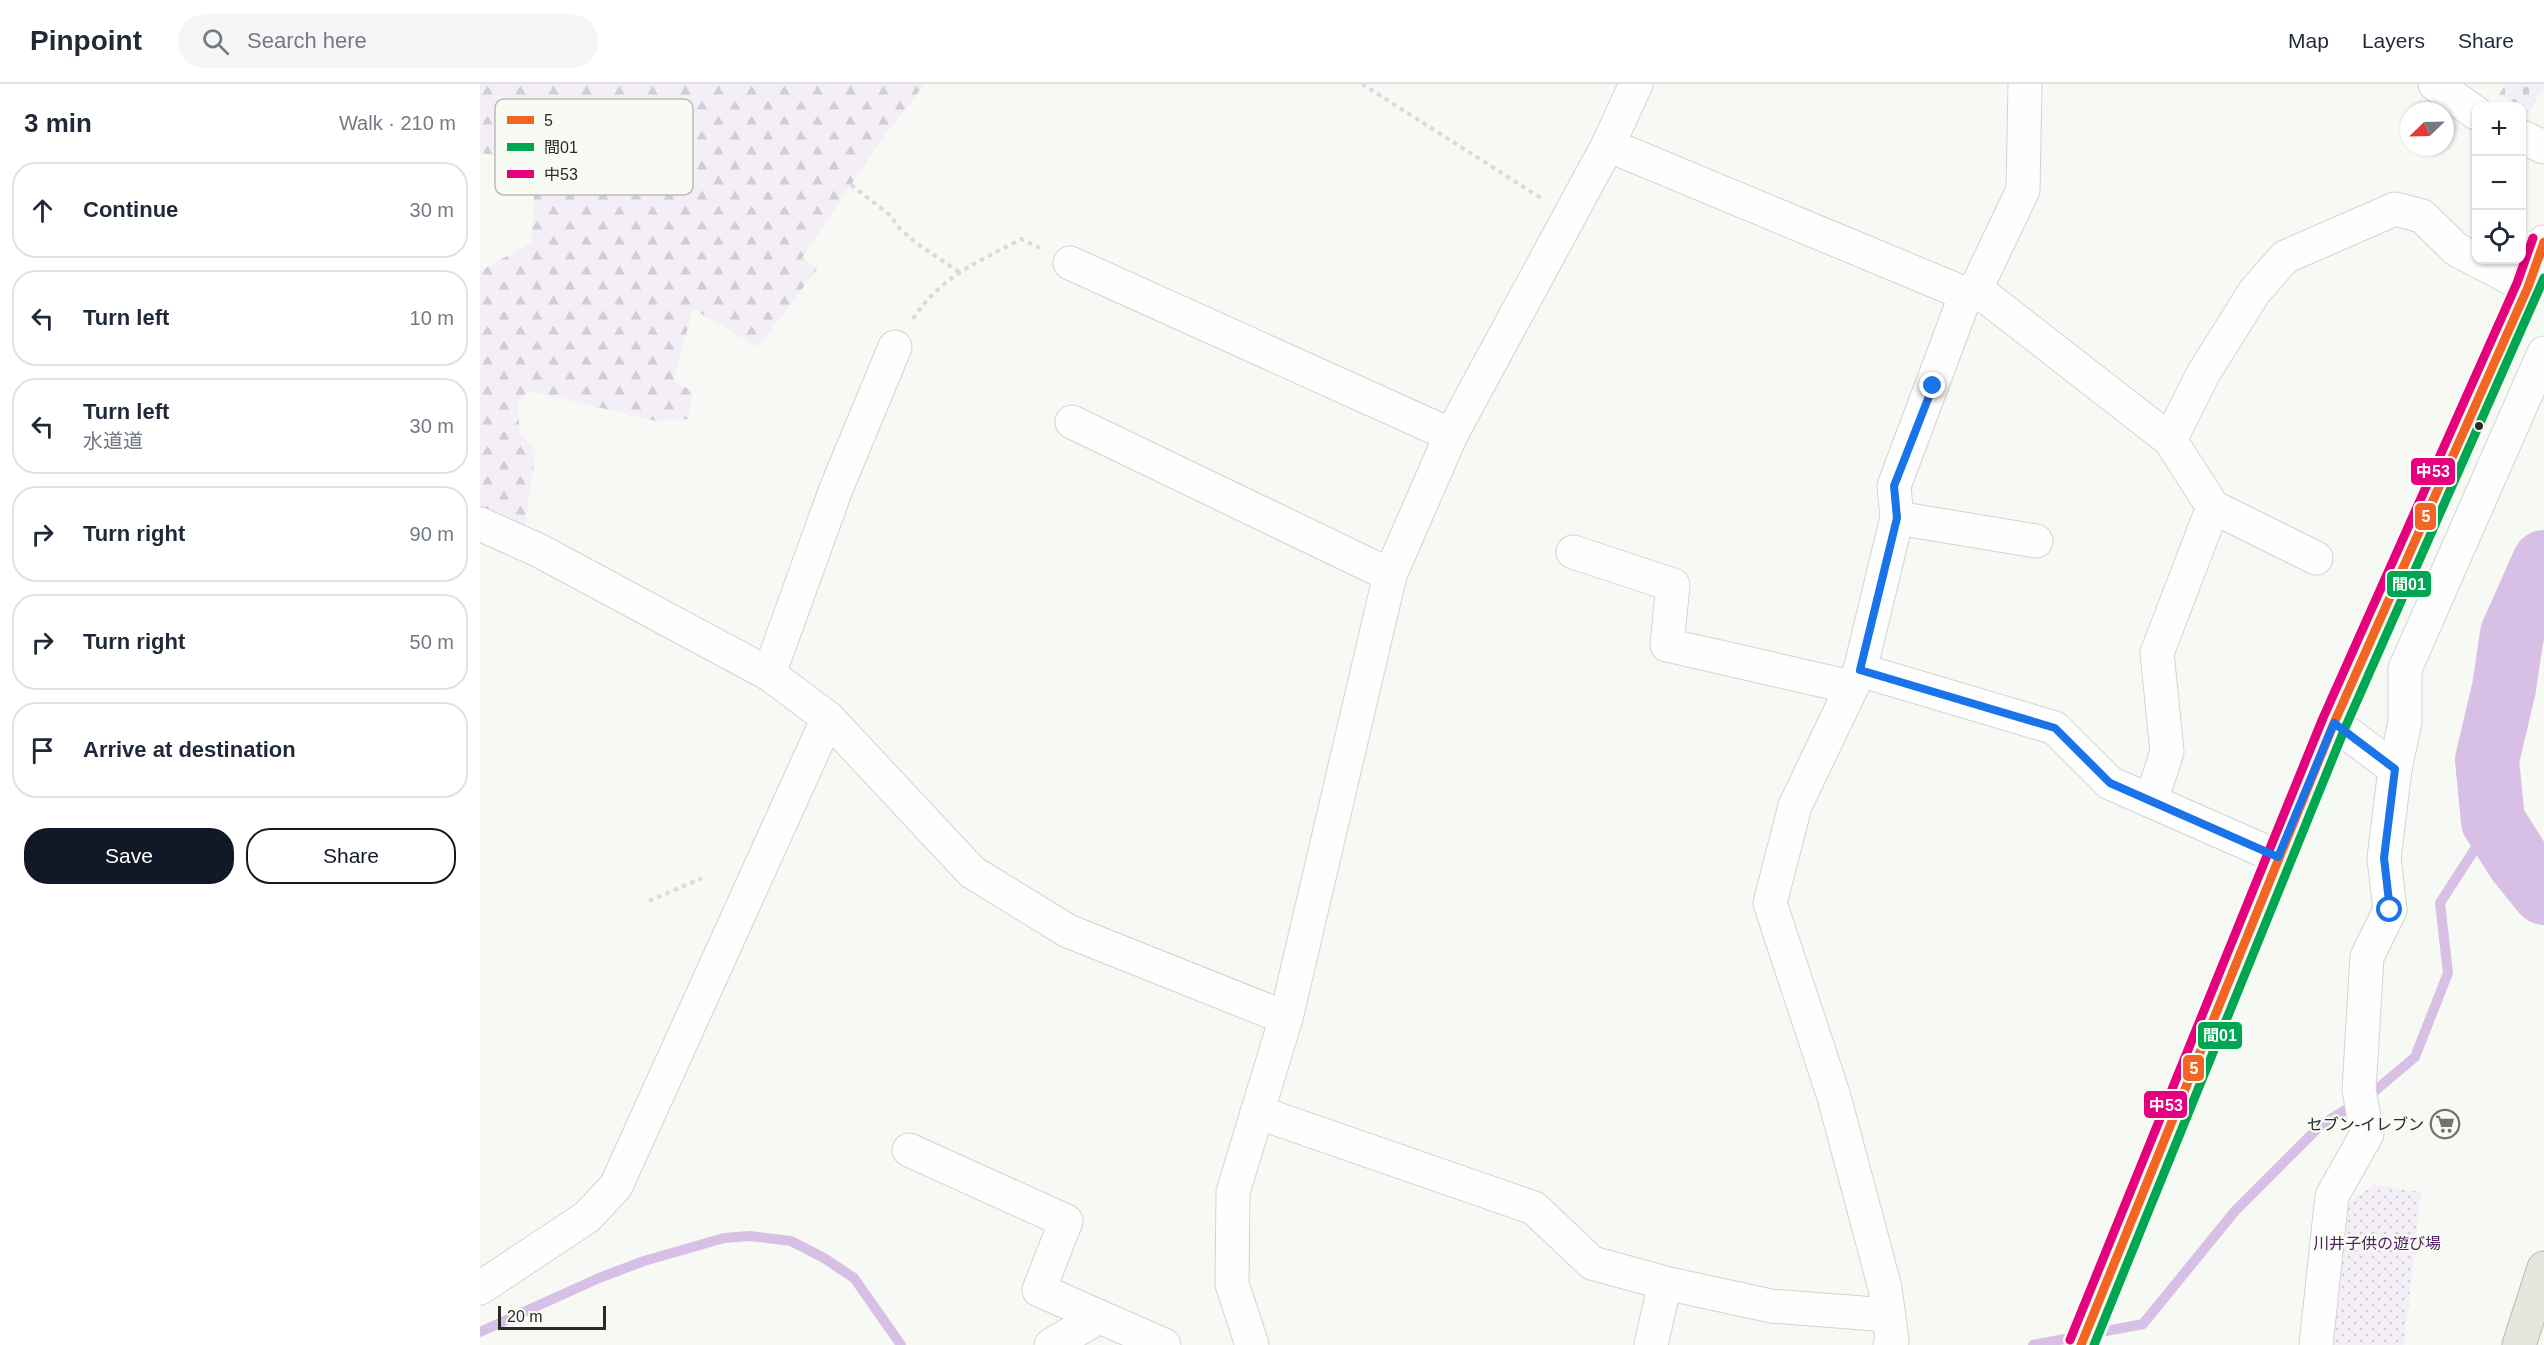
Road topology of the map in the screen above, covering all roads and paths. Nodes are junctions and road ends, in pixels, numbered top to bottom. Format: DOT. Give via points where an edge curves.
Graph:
graph roads {
  1 [pos="1362,84"];
  2 [pos="1636,84"];
  3 [pos="2025,84"];
  4 [pos="2435,84"];
  5 [pos="2472,110"];
  6 [pos="2526,139"];
  7 [pos="1608,144"];
  8 [pos="2544,147"];
  9 [pos="851,185"];
  10 [pos="1570,216"];
  11 [pos="2544,242"];
  12 [pos="1031,243"];
  13 [pos="1070,263"];
  14 [pos="959,273"];
  15 [pos="2528,287"];
  16 [pos="1970,295"];
  17 [pos="895,347"];
  18 [pos="2544,353"];
  19 [pos="1072,422"];
  20 [pos="1451,435"];
  21 [pos="2170,440"];
  22 [pos="2213,507"];
  23 [pos="1897,518"];
  24 [pos="480,524"];
  25 [pos="2036,541"];
  26 [pos="1573,552"];
  27 [pos="2316,558"];
  28 [pos="1390,575"];
  29 [pos="770,674"];
  30 [pos="1856,678"];
  31 [pos="828,718"];
  32 [pos="2334,723"];
  33 [pos="2395,769"];
  34 [pos="2151,801"];
  35 [pos="2278,857"];
  36 [pos="702,878"];
  37 [pos="649,901"];
  38 [pos="1286,1018"];
  39 [pos="1257,1112"];
  40 [pos="909,1150"];
  41 [pos="2544,1268"];
  42 [pos="1665,1283"];
  43 [pos="480,1288"];
  44 [pos="1099,1317"];
  45 [pos="1889,1330"];
  46 [pos="1051,1345"];
  47 [pos="1164,1345"];
  48 [pos="1252,1345"];
  49 [pos="1651,1345"];
  50 [pos="2081,1345"];
  51 [pos="2316,1345"];
  52 [pos="2519,1345"];
  1 -- 10 [label="path"];
  2 -- 7 [label="street"];
  3 -- 16 [label="street" via="2024,190"];
  4 -- 5 [label="street"];
  6 -- 8 [label="street"];
  7 -- 10 [label="street"];
  7 -- 16 [label="street"];
  9 -- 14 [label="path" via="890,215 919,245"];
  10 -- 20 [label="street"];
  11 -- 15 [label="street"];
  12 -- 14 [label="path" via="1021,239"];
  13 -- 20 [label="street"];
  14 -- 17 [label="path" via="924,302"];
  15 -- 21 [label="street" via="2457,250 2422,216 2395,209 2285,257 2255,291 2203,374"];
  15 -- 32 [label="street"];
  16 -- 21 [label="street" via="1985,296"];
  16 -- 23 [label="street" via="1894,486"];
  17 -- 29 [label="street" via="836,489"];
  18 -- 33 [label="street" via="2405,669 2405,722"];
  19 -- 28 [label="street"];
  20 -- 28 [label="street"];
  21 -- 22 [label="street"];
  22 -- 27 [label="street"];
  22 -- 34 [label="street" via="2157,653 2167,752"];
  23 -- 25 [label="street"];
  23 -- 30 [label="street"];
  24 -- 29 [label="street" via="538,550"];
  26 -- 30 [label="street" via="1673,585 1667,645"];
  28 -- 38 [label="street"];
  29 -- 31 [label="street"];
  30 -- 34 [label="street" via="2055,728 2110,783"];
  30 -- 45 [label="street" via="1795,806 1770,903 1834,1097 1885,1288"];
  31 -- 38 [label="street" via="972,872 1068,931"];
  31 -- 43 [label="street" via="616,1186 587,1217"];
  32 -- 33 [label="street"];
  32 -- 35 [label="street"];
  33 -- 51 [label="street" via="2384,858 2390,910 2367,957 2359,1090 2367,1134 2332,1196"];
  34 -- 35 [label="street"];
  35 -- 50 [label="street"];
  36 -- 37 [label="path"];
  38 -- 39 [label="street"];
  39 -- 42 [label="street" via="1534,1208 1592,1263"];
  39 -- 48 [label="street" via="1233,1192 1232,1284"];
  40 -- 44 [label="street" via="1066,1221 1039,1290"];
  41 -- 52 [label="highway"];
  42 -- 45 [label="street"];
  42 -- 49 [label="street"];
  44 -- 46 [label="street"];
  44 -- 47 [label="street"];
}
